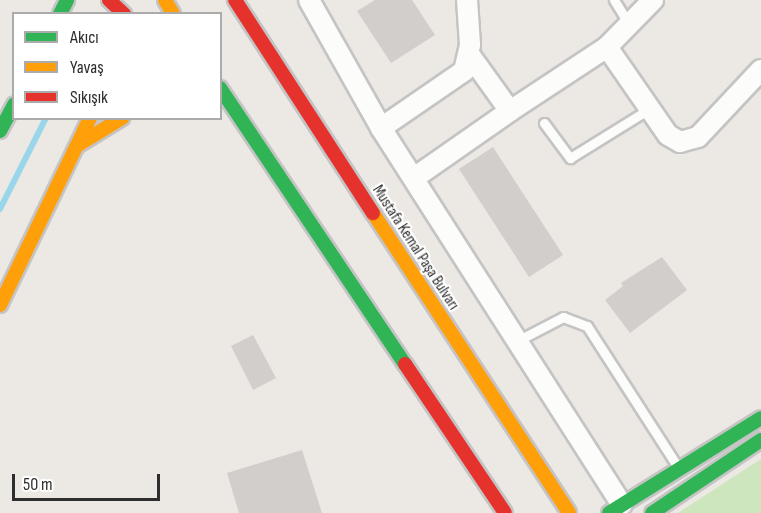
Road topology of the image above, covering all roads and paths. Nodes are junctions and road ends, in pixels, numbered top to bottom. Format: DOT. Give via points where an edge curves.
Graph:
graph roads {
  1 [pos="109,0"];
  2 [pos="235,0"];
  3 [pos="309,0"];
  4 [pos="467,0"];
  5 [pos="614,0"];
  6 [pos="653,0"];
  7 [pos="122,12"];
  8 [pos="629,24"];
  9 [pos="607,47"];
  10 [pos="470,54"];
  11 [pos="761,70"];
  12 [pos="222,91"];
  13 [pos="12,109"];
  14 [pos="650,109"];
  15 [pos="510,111"];
  16 [pos="89,120"];
  17 [pos="119,120"];
  18 [pos="221,122"];
  19 [pos="544,123"];
  20 [pos="381,128"];
  21 [pos="0,131"];
  22 [pos="256,143"];
  23 [pos="78,145"];
  24 [pos="414,178"];
  25 [pos="0,304"];
  26 [pos="517,341"];
  27 [pos="761,418"];
  28 [pos="761,440"];
  29 [pos="679,469"];
  30 [pos="615,509"];
  31 [pos="505,513"];
  32 [pos="569,513"];
  33 [pos="652,513"];
  1 -- 7 [label="main road"];
  2 -- 32 [label="main road, Mustafa Kemal Paşa Bulvarı"];
  3 -- 20 [label="street"];
  4 -- 10 [label="street"];
  5 -- 8 [label="lane"];
  6 -- 8 [label="street"];
  8 -- 9 [label="street"];
  9 -- 14 [label="street"];
  9 -- 15 [label="street"];
  10 -- 15 [label="street"];
  10 -- 20 [label="street" via="464,71"];
  11 -- 14 [label="street" via="698,137 680,142 668,135"];
  12 -- 22 [label="main road"];
  13 -- 21 [label="main road"];
  14 -- 19 [label="lane" via="570,158"];
  15 -- 24 [label="street"];
  16 -- 23 [label="main road"];
  17 -- 23 [label="main road"];
  18 -- 22 [label="main road"];
  20 -- 24 [label="street"];
  22 -- 31 [label="main road"];
  23 -- 25 [label="main road"];
  24 -- 26 [label="street"];
  26 -- 29 [label="lane" via="563,317 587,326"];
  26 -- 30 [label="street"];
  27 -- 29 [label="main road"];
  28 -- 33 [label="main road"];
  29 -- 30 [label="main road"];
}
